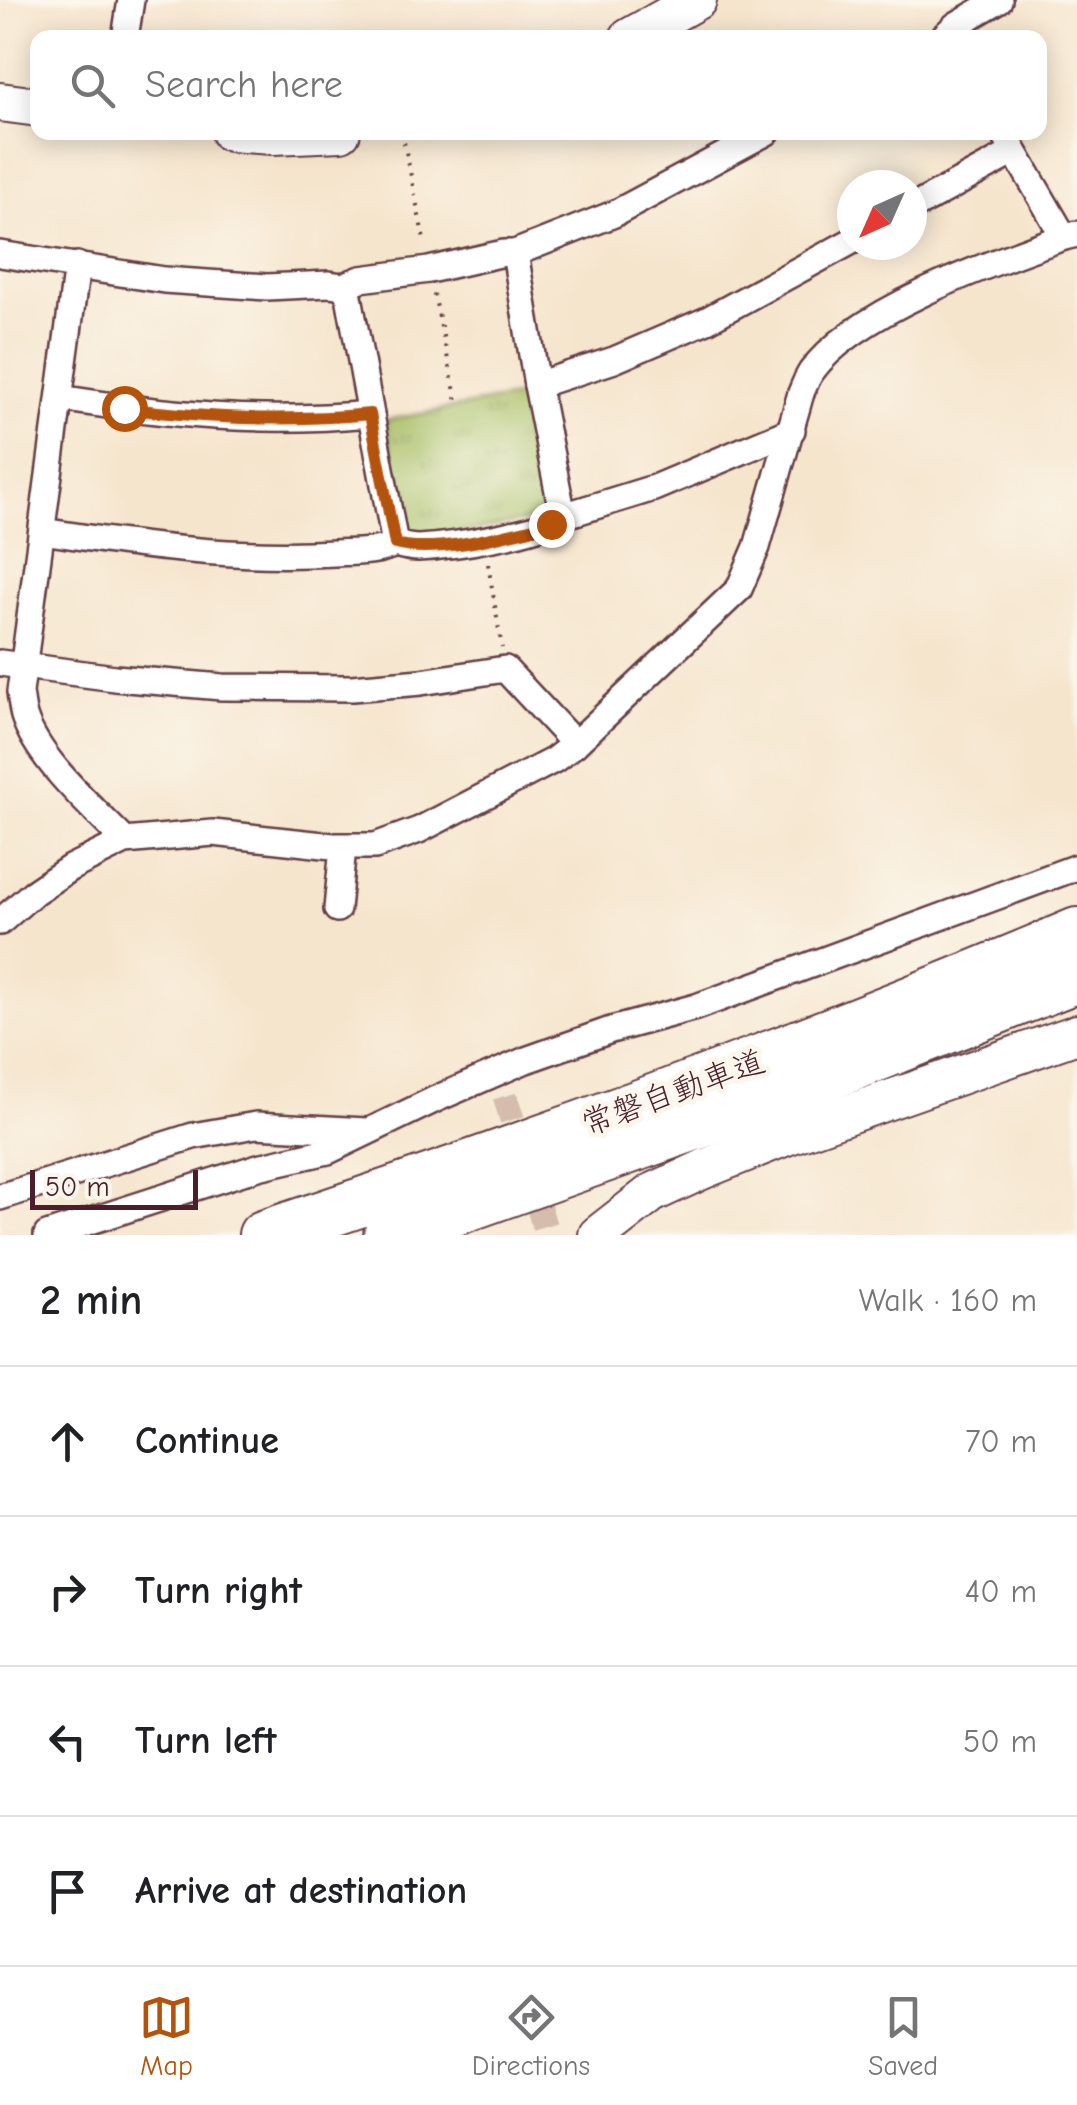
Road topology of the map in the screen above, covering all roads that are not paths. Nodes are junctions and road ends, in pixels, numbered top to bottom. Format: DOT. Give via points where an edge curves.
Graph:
graph roads {
  1 [pos="131,0"];
  2 [pos="697,0"];
  3 [pos="999,0"];
  4 [pos="126,30"];
  5 [pos="643,30"];
  6 [pos="952,30"];
  7 [pos="0,102"];
  8 [pos="30,106"];
  9 [pos="752,140"];
  10 [pos="1009,142"];
  11 [pos="927,198"];
  12 [pos="1071,236"];
  13 [pos="837,249"];
  14 [pos="515,253"];
  15 [pos="0,254"];
  16 [pos="77,265"];
  17 [pos="343,286"];
  18 [pos="537,385"];
  19 [pos="60,398"];
  20 [pos="370,414"];
  21 [pos="792,430"];
  22 [pos="563,516"];
  23 [pos="42,531"];
  24 [pos="395,544"];
  25 [pos="11,665"];
  26 [pos="575,744"];
  27 [pos="125,841"];
  28 [pos="343,846"];
  29 [pos="1077,867"];
  30 [pos="337,909"];
  31 [pos="0,922"];
  32 [pos="1077,932"];
  33 [pos="1077,978"];
  34 [pos="1077,1034"];
  35 [pos="371,1132"];
  36 [pos="0,1196"];
  37 [pos="47,1235"];
  38 [pos="263,1235"];
  39 [pos="388,1235"];
  40 [pos="598,1235"];
  1 -- 4 [label="street"];
  2 -- 5 [label="street"];
  3 -- 6 [label="street"];
  7 -- 8 [label="street"];
  9 -- 14 [label="street" via="614,214"];
  10 -- 11 [label="street"];
  10 -- 12 [label="street"];
  12 -- 21 [label="street" via="978,268 878,316 811,372"];
  13 -- 18 [label="street" via="708,320"];
  14 -- 17 [label="street"];
  14 -- 18 [label="street"];
  15 -- 16 [label="street"];
  16 -- 17 [label="street" via="164,280"];
  16 -- 19 [label="street"];
  17 -- 20 [label="street"];
  18 -- 22 [label="street"];
  19 -- 20 [label="street" via="251,420"];
  19 -- 23 [label="street"];
  20 -- 24 [label="street"];
  21 -- 22 [label="street" via="654,488"];
  21 -- 26 [label="street" via="739,588"];
  22 -- 24 [label="street" via="484,539 414,548"];
  23 -- 24 [label="street" via="228,554 382,550"];
  23 -- 25 [label="street"];
  25 -- 26 [label="street" via="222,687 334,688 505,669"];
  25 -- 27 [label="street" via="38,744"];
  26 -- 28 [label="street" via="419,830 375,846"];
  27 -- 28 [label="street" via="213,833"];
  27 -- 31 [label="street" via="70,868"];
  28 -- 30 [label="street"];
  29 -- 35 [label="street" via="831,959 526,1060 501,1084 438,1098"];
  32 -- 38 [label="highway, 常磐自動車道" via="764,1059"];
  33 -- 39 [label="highway, 常磐自動車道" via="778,1096"];
  34 -- 40 [label="street" via="704,1170 652,1193"];
  35 -- 36 [label="street" via="256,1125 225,1130"];
  35 -- 37 [label="street" via="328,1151"];
}
